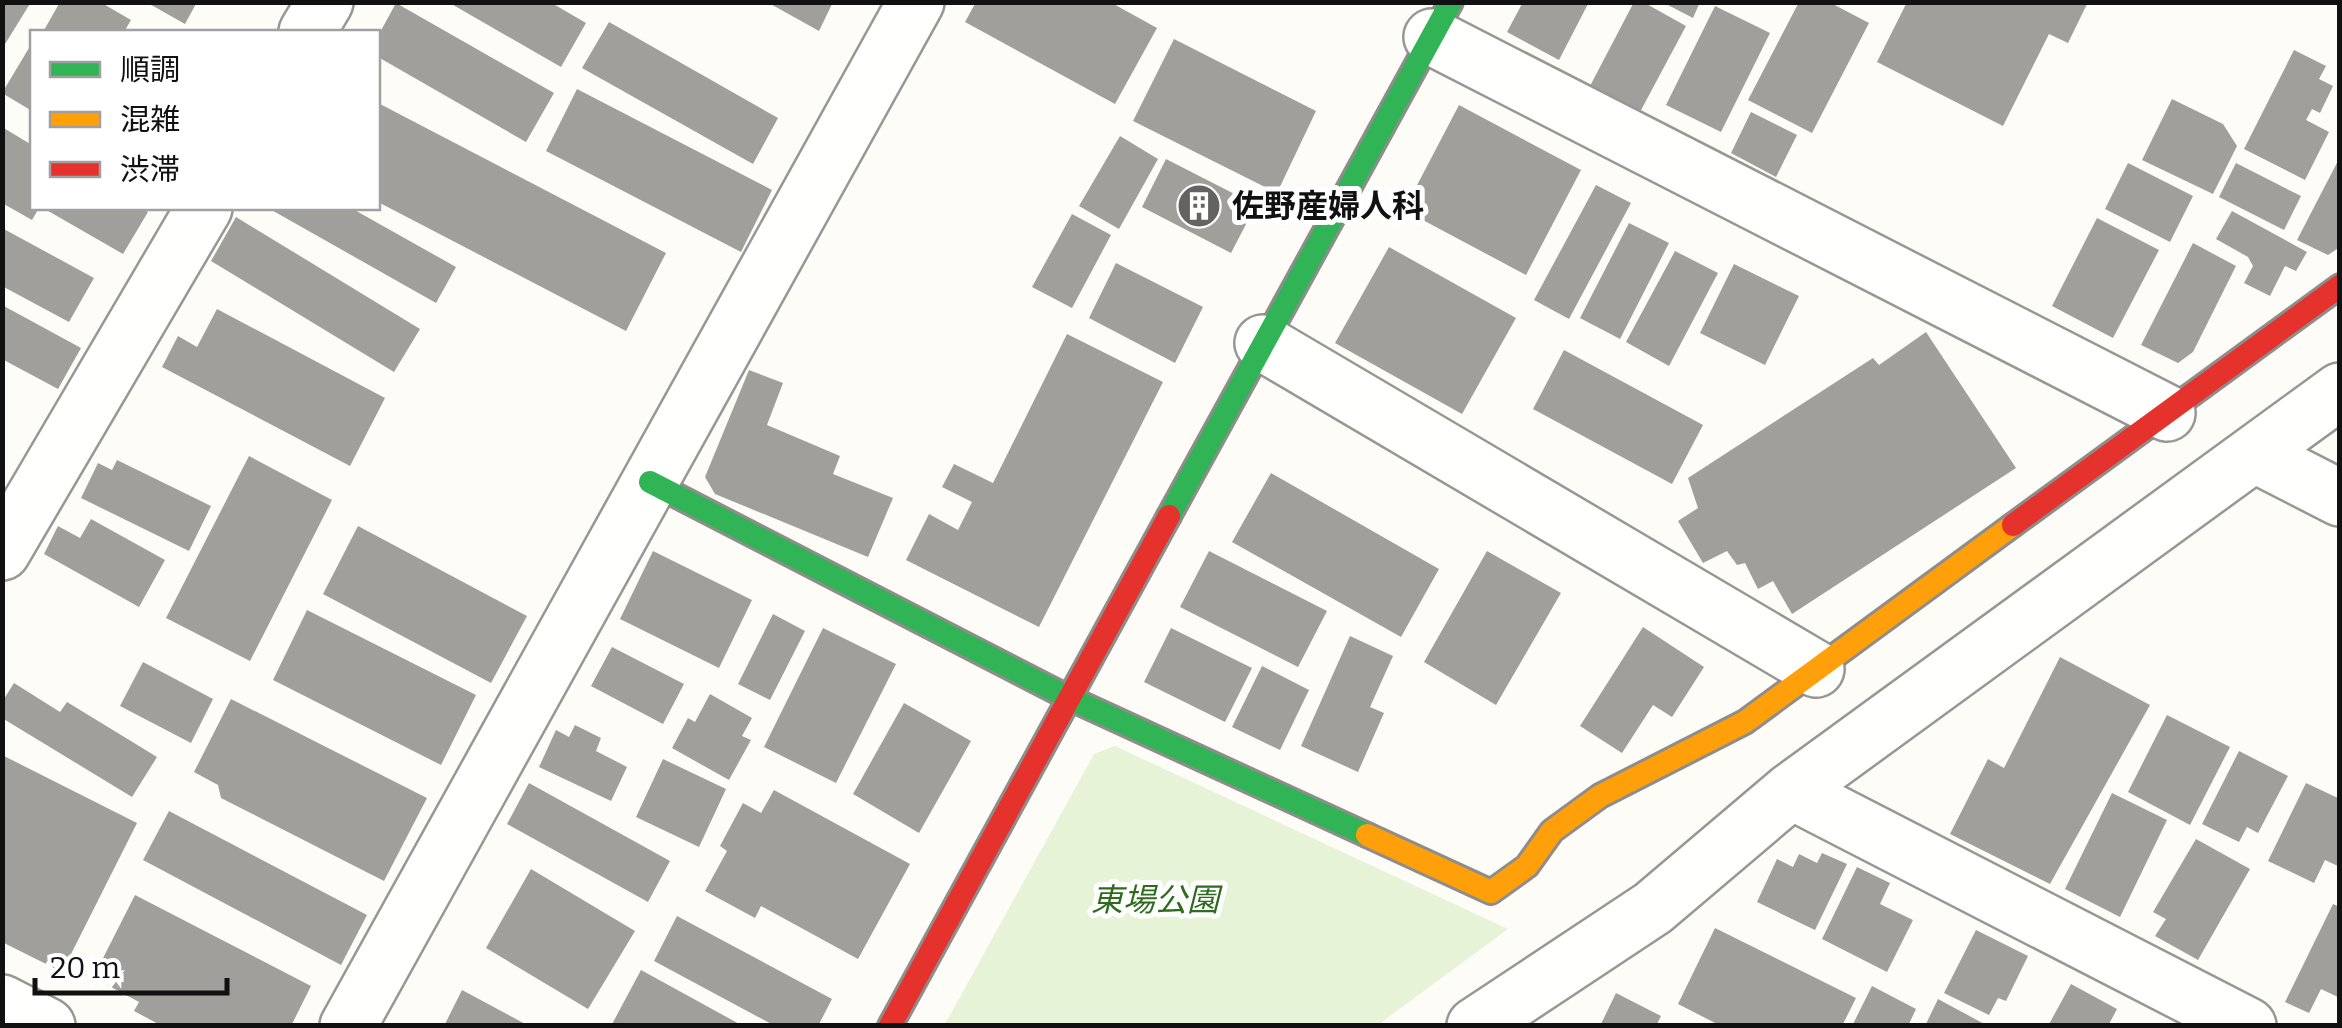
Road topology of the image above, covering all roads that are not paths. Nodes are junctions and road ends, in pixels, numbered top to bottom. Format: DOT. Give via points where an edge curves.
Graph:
graph roads {
  1 [pos="325,2"];
  2 [pos="916,2"];
  3 [pos="1441,20"];
  4 [pos="308,30"];
  5 [pos="203,210"];
  6 [pos="2340,286"];
  7 [pos="1264,343"];
  8 [pos="2340,391"];
  9 [pos="2167,414"];
  10 [pos="2254,454"];
  11 [pos="650,482"];
  12 [pos="2340,498"];
  13 [pos="2,552"];
  14 [pos="1816,669"];
  15 [pos="1069,698"];
  16 [pos="1791,791"];
  17 [pos="2,1004"];
  18 [pos="47,1026"];
  19 [pos="348,1026"];
  20 [pos="890,1026"];
  21 [pos="1476,1026"];
  22 [pos="2248,1026"];
  1 -- 4 [label="street"];
  2 -- 11 [label="street"];
  3 -- 7 [label="street"];
  3 -- 9 [label="street"];
  5 -- 13 [label="street"];
  6 -- 9 [label="street"];
  7 -- 14 [label="street"];
  7 -- 15 [label="street"];
  8 -- 10 [label="street"];
  9 -- 14 [label="street"];
  10 -- 12 [label="street"];
  10 -- 16 [label="street"];
  11 -- 15 [label="street"];
  11 -- 19 [label="street"];
  14 -- 15 [label="street" via="1744,722 1600,796 1552,831 1527,866 1492,892"];
  15 -- 20 [label="street"];
  16 -- 21 [label="street" via="1653,908"];
  16 -- 22 [label="street"];
  17 -- 18 [label="street"];
}
